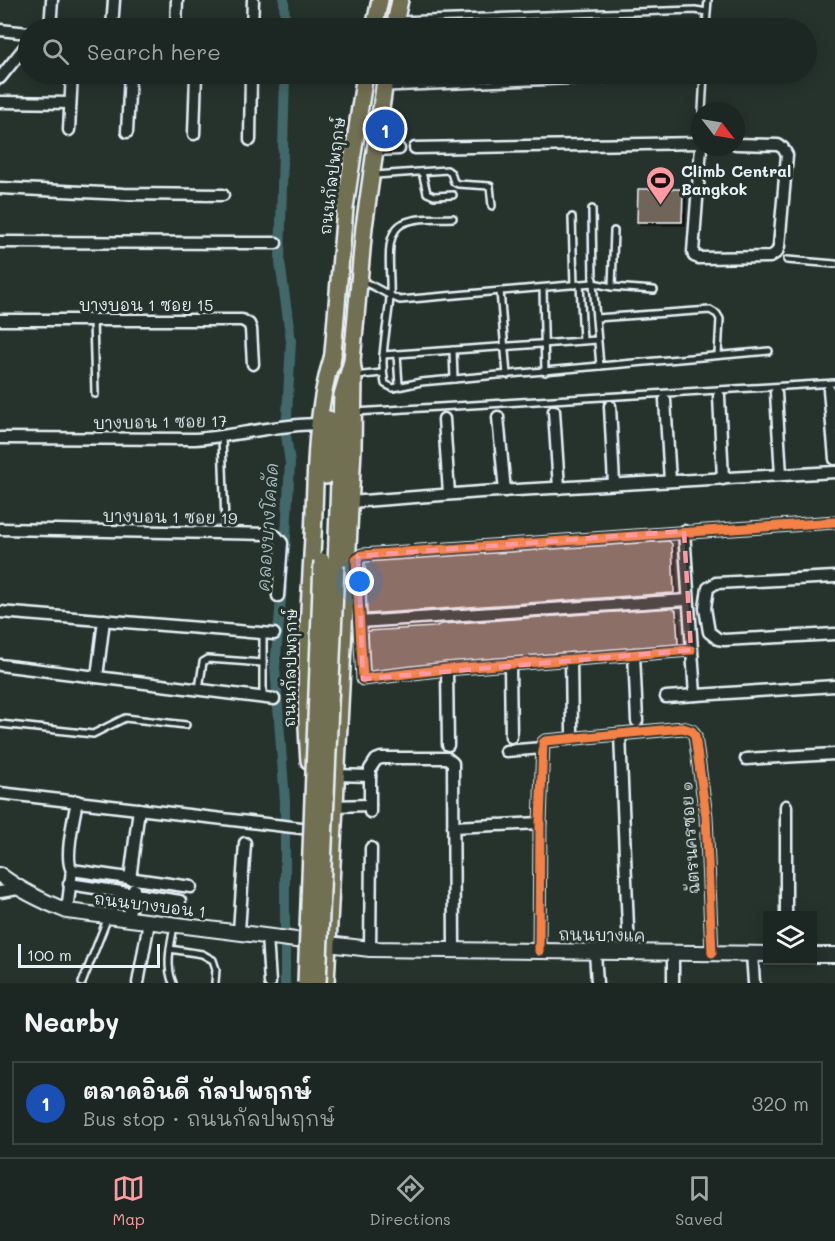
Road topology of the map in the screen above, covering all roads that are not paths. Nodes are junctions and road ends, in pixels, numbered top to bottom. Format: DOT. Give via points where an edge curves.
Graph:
graph roads {
  1 [pos="52,0"];
  2 [pos="114,0"];
  3 [pos="177,0"];
  4 [pos="253,0"];
  5 [pos="380,0"];
  6 [pos="400,0"];
  7 [pos="708,0"];
  8 [pos="707,12"];
  9 [pos="51,18"];
  10 [pos="113,18"];
  11 [pos="176,18"];
  12 [pos="252,18"];
  13 [pos="376,18"];
  14 [pos="396,18"];
  15 [pos="563,18"];
  16 [pos="707,18"];
  17 [pos="0,30"];
  18 [pos="18,32"];
  19 [pos="18,55"];
  20 [pos="0,76"];
  21 [pos="71,84"];
  22 [pos="130,84"];
  23 [pos="196,84"];
  24 [pos="251,84"];
  25 [pos="364,84"];
  26 [pos="384,84"];
  27 [pos="703,84"];
  28 [pos="0,102"];
  29 [pos="702,102"];
  30 [pos="70,103"];
  31 [pos="69,130"];
  32 [pos="128,132"];
  33 [pos="194,134"];
  34 [pos="250,140"];
  35 [pos="745,144"];
  36 [pos="691,145"];
  37 [pos="415,148"];
  38 [pos="399,149"];
  39 [pos="374,150"];
  40 [pos="699,156"];
  41 [pos="423,172"];
  42 [pos="370,176"];
  43 [pos="0,188"];
  44 [pos="223,195"];
  45 [pos="453,195"];
  46 [pos="492,206"];
  47 [pos="592,209"];
  48 [pos="572,217"];
  49 [pos="453,218"];
  50 [pos="614,231"];
  51 [pos="0,242"];
  52 [pos="276,243"];
  53 [pos="787,260"];
  54 [pos="835,264"];
  55 [pos="358,281"];
  56 [pos="593,283"];
  57 [pos="577,284"];
  58 [pos="612,287"];
  59 [pos="543,288"];
  60 [pos="654,290"];
  61 [pos="500,291"];
  62 [pos="390,296"];
  63 [pos="596,318"];
  64 [pos="0,320"];
  65 [pos="93,320"];
  66 [pos="583,340"];
  67 [pos="597,340"];
  68 [pos="544,343"];
  69 [pos="504,346"];
  70 [pos="453,350"];
  71 [pos="769,351"];
  72 [pos="397,354"];
  73 [pos="383,355"];
  74 [pos="718,355"];
  75 [pos="333,356"];
  76 [pos="253,364"];
  77 [pos="600,366"];
  78 [pos="353,368"];
  79 [pos="546,372"];
  80 [pos="382,374"];
  81 [pos="507,375"];
  82 [pos="454,379"];
  83 [pos="399,386"];
  84 [pos="832,387"];
  85 [pos="776,393"];
  86 [pos="95,394"];
  87 [pos="719,396"];
  88 [pos="664,400"];
  89 [pos="610,406"];
  90 [pos="554,411"];
  91 [pos="354,412"];
  92 [pos="498,417"];
  93 [pos="444,419"];
  94 [pos="320,424"];
  95 [pos="222,437"];
  96 [pos="0,438"];
  97 [pos="835,459"];
  98 [pos="835,472"];
  99 [pos="782,475"];
  100 [pos="723,479"];
  101 [pos="670,482"];
  102 [pos="614,484"];
  103 [pos="559,488"];
  104 [pos="504,490"];
  105 [pos="448,494"];
  106 [pos="350,502"];
  107 [pos="835,522"];
  108 [pos="225,525"];
  109 [pos="0,529"];
  110 [pos="684,531"];
  111 [pos="329,563"];
  112 [pos="835,577"];
  113 [pos="278,596"];
  114 [pos="688,610"];
  115 [pos="0,612"];
  116 [pos="705,613"];
  117 [pos="104,621"];
  118 [pos="359,622"];
  119 [pos="269,634"];
  120 [pos="835,634"];
  121 [pos="691,650"];
  122 [pos="634,654"];
  123 [pos="571,659"];
  124 [pos="263,663"];
  125 [pos="0,665"];
  126 [pos="510,666"];
  127 [pos="447,669"];
  128 [pos="97,677"];
  129 [pos="835,686"];
  130 [pos="198,690"];
  131 [pos="695,695"];
  132 [pos="666,696"];
  133 [pos="268,698"];
  134 [pos="306,710"];
  135 [pos="339,711"];
  136 [pos="638,721"];
  137 [pos="0,724"];
  138 [pos="186,725"];
  139 [pos="572,730"];
  140 [pos="620,735"];
  141 [pos="511,737"];
  142 [pos="448,745"];
  143 [pos="542,748"];
  144 [pos="506,751"];
  145 [pos="835,754"];
  146 [pos="746,759"];
  147 [pos="335,776"];
  148 [pos="370,776"];
  149 [pos="0,793"];
  150 [pos="77,801"];
  151 [pos="333,806"];
  152 [pos="786,806"];
  153 [pos="139,809"];
  154 [pos="540,823"];
  155 [pos="453,826"];
  156 [pos="304,828"];
  157 [pos="245,843"];
  158 [pos="371,848"];
  159 [pos="72,870"];
  160 [pos="0,875"];
  161 [pos="133,880"];
  162 [pos="69,884"];
  163 [pos="191,887"];
  164 [pos="18,889"];
  165 [pos="0,892"];
  166 [pos="134,894"];
  167 [pos="180,901"];
  168 [pos="67,910"];
  169 [pos="786,911"];
  170 [pos="108,917"];
  171 [pos="128,919"];
  172 [pos="148,922"];
  173 [pos="174,926"];
  174 [pos="239,931"];
  175 [pos="285,938"];
  176 [pos="328,944"];
  177 [pos="370,949"];
  178 [pos="170,950"];
  179 [pos="454,950"];
  180 [pos="539,951"];
  181 [pos="595,952"];
  182 [pos="629,952"];
  183 [pos="673,953"];
  184 [pos="712,953"];
  185 [pos="752,954"];
  186 [pos="763,954"];
  187 [pos="817,955"];
  188 [pos="835,955"];
  189 [pos="82,983"];
  190 [pos="138,983"];
  191 [pos="173,983"];
  192 [pos="215,983"];
  193 [pos="270,983"];
  194 [pos="305,983"];
  195 [pos="318,983"];
  196 [pos="326,983"];
  197 [pos="597,983"];
  198 [pos="673,983"];
  199 [pos="754,983"];
  1 -- 9 [label="street"];
  2 -- 10 [label="street"];
  3 -- 11 [label="street"];
  4 -- 12 [label="street"];
  5 -- 13 [label="main road"];
  6 -- 14 [label="main road"];
  7 -- 8 [label="lane"];
  8 -- 15 [label="lane"];
  8 -- 16 [label="lane"];
  17 -- 18 [label="street"];
  19 -- 20 [label="street"];
  21 -- 30 [label="street"];
  22 -- 32 [label="street"];
  23 -- 33 [label="street"];
  24 -- 34 [label="street"];
  25 -- 75 [label="main road, ถนนกัลปพฤกษ์" via="345,208"];
  26 -- 39 [label="main road, ถนนกัลปพฤกษ์"];
  27 -- 29 [label="lane"];
  28 -- 30 [label="street"];
  30 -- 31 [label="street"];
  35 -- 40 [label="street" via="775,145 786,152 779,246 771,257 694,256"];
  36 -- 37 [label="street"];
  38 -- 39 [label="street"];
  39 -- 42 [label="main road, ถนนกัลปพฤกษ์"];
  41 -- 42 [label="lane"];
  41 -- 45 [label="lane" via="427,193"];
  41 -- 46 [label="lane" via="447,170 458,184 490,186"];
  42 -- 55 [label="main road, ถนนกัลปพฤกษ์"];
  43 -- 44 [label="street"];
  47 -- 56 [label="lane"];
  48 -- 57 [label="lane"];
  49 -- 62 [label="lane" via="399,225 390,248"];
  50 -- 58 [label="lane"];
  51 -- 52 [label="street"];
  53 -- 54 [label="lane"];
  55 -- 62 [label="lane" via="376,286"];
  55 -- 78 [label="main road, ถนนกัลปพฤกษ์"];
  56 -- 57 [label="lane"];
  56 -- 58 [label="lane"];
  56 -- 63 [label="lane"];
  57 -- 59 [label="lane"];
  57 -- 66 [label="lane"];
  58 -- 60 [label="lane"];
  59 -- 61 [label="lane"];
  59 -- 68 [label="lane"];
  61 -- 62 [label="lane" via="409,300"];
  61 -- 69 [label="lane"];
  62 -- 73 [label="lane"];
  63 -- 67 [label="lane"];
  63 -- 74 [label="lane" via="710,310 720,319"];
  64 -- 65 [label="street, บางบอน 1 ซอย 15"];
  65 -- 76 [label="street, บางบอน 1 ซอย 15" via="242,320 251,329"];
  65 -- 86 [label="lane"];
  66 -- 67 [label="lane"];
  66 -- 68 [label="lane"];
  67 -- 77 [label="lane"];
  68 -- 69 [label="lane"];
  68 -- 79 [label="lane"];
  69 -- 70 [label="lane"];
  69 -- 81 [label="lane"];
  70 -- 72 [label="lane"];
  70 -- 82 [label="lane"];
  71 -- 74 [label="lane"];
  72 -- 73 [label="lane"];
  72 -- 83 [label="lane"];
  73 -- 80 [label="lane"];
  74 -- 77 [label="lane"];
  75 -- 94 [label="main road, ถนนกัลปพฤกษ์"];
  75 -- 111 [label="main road, ถนนกัลปพฤกษ์"];
  77 -- 79 [label="lane"];
  78 -- 80 [label="lane"];
  78 -- 91 [label="main road, ถนนกัลปพฤกษ์"];
  78 -- 111 [label="main road, ถนนกัลปพฤกษ์" via="342,395"];
  79 -- 81 [label="lane"];
  80 -- 83 [label="lane" via="388,387"];
  81 -- 82 [label="lane"];
  82 -- 83 [label="lane"];
  84 -- 91 [label="lane"];
  84 -- 97 [label="street"];
  85 -- 99 [label="street"];
  87 -- 100 [label="street"];
  88 -- 101 [label="street"];
  89 -- 102 [label="street"];
  90 -- 103 [label="street"];
  91 -- 106 [label="main road, ถนนกัลปพฤกษ์"];
  92 -- 104 [label="street"];
  93 -- 105 [label="street"];
  94 -- 95 [label="street, บางบอน 1 ซอย 17" via="283,425"];
  94 -- 134 [label="main road, ถนนกัลปพฤกษ์"];
  95 -- 96 [label="street, บางบอน 1 ซอย 17"];
  95 -- 108 [label="lane"];
  98 -- 99 [label="street"];
  99 -- 100 [label="street"];
  100 -- 101 [label="street"];
  101 -- 102 [label="street"];
  102 -- 103 [label="street"];
  103 -- 104 [label="street"];
  104 -- 105 [label="street"];
  105 -- 106 [label="street"];
  106 -- 135 [label="main road, ถนนกัลปพฤกษ์"];
  107 -- 110 [label="street"];
  109 -- 113 [label="street, บางบอน 1 ซอย 19" via="270,534 282,543"];
  110 -- 114 [label="street"];
  110 -- 118 [label="street" via="358,556 355,563"];
  111 -- 194 [label="main road, ถนนกัลปพฤกษ์, bridge"];
  111 -- 195 [label="main road, ถนนกัลปพฤกษ์, bridge"];
  112 -- 116 [label="street" via="716,583 708,588"];
  114 -- 116 [label="street"];
  114 -- 118 [label="street"];
  114 -- 121 [label="street"];
  115 -- 117 [label="street"];
  116 -- 120 [label="street" via="709,632 724,640"];
  117 -- 119 [label="street"];
  117 -- 128 [label="street"];
  118 -- 127 [label="street" via="363,679"];
  119 -- 124 [label="lane"];
  121 -- 122 [label="street"];
  121 -- 131 [label="street"];
  122 -- 123 [label="street"];
  122 -- 136 [label="street"];
  123 -- 126 [label="street"];
  123 -- 139 [label="street"];
  124 -- 130 [label="lane" via="208,659 203,662"];
  124 -- 133 [label="lane"];
  125 -- 128 [label="street"];
  126 -- 127 [label="street"];
  126 -- 141 [label="street"];
  127 -- 142 [label="street"];
  128 -- 130 [label="street"];
  129 -- 131 [label="street"];
  130 -- 133 [label="street"];
  131 -- 132 [label="street"];
  134 -- 135 [label="main road" via="318,718 332,717"];
  134 -- 156 [label="main road, ถนนกัลปพฤกษ์" via="311,785"];
  135 -- 147 [label="main road, ถนนกัลปพฤกษ์"];
  137 -- 138 [label="lane" via="93,734 124,718"];
  140 -- 143 [label="street" via="545,741"];
  140 -- 182 [label="street"];
  140 -- 184 [label="street, ฉัตรนครซอย ๑" via="683,728 692,731 705,807"];
  143 -- 144 [label="street"];
  143 -- 154 [label="street"];
  145 -- 146 [label="street"];
  147 -- 148 [label="street"];
  147 -- 151 [label="main road, ถนนกัลปพฤกษ์"];
  148 -- 151 [label="street" via="370,809"];
  148 -- 155 [label="street" via="373,763 381,758 452,760"];
  149 -- 150 [label="street"];
  150 -- 153 [label="street"];
  150 -- 159 [label="street" via="70,848"];
  151 -- 176 [label="main road, ถนนกัลปพฤกษ์"];
  152 -- 169 [label="street"];
  153 -- 156 [label="street"];
  153 -- 161 [label="street"];
  154 -- 155 [label="street"];
  154 -- 180 [label="street"];
  155 -- 179 [label="street"];
  156 -- 175 [label="main road, ถนนกัลปพฤกษ์"];
  157 -- 174 [label="street"];
  158 -- 177 [label="street"];
  159 -- 161 [label="street"];
  159 -- 162 [label="street"];
  160 -- 164 [label="main road, ถนนบางบอน 1"];
  161 -- 163 [label="street"];
  161 -- 166 [label="street"];
  162 -- 166 [label="street"];
  162 -- 168 [label="street"];
  164 -- 165 [label="street"];
  164 -- 168 [label="main road, ถนนบางบอน 1"];
  166 -- 167 [label="street"];
  166 -- 171 [label="street"];
  168 -- 170 [label="main road, ถนนบางบอน 1"];
  170 -- 171 [label="main road, ถนนบางบอน 1"];
  170 -- 189 [label="lane"];
  171 -- 172 [label="main road, ถนนบางบอน 1"];
  172 -- 173 [label="main road, ถนนบางบอน 1"];
  172 -- 190 [label="street"];
  173 -- 174 [label="main road, ถนนบางบอน 1"];
  173 -- 178 [label="lane"];
  174 -- 175 [label="main road, ถนนบางบอน 1"];
  175 -- 176 [label="main road"];
  175 -- 193 [label="street"];
  175 -- 194 [label="main road, ถนนกัลปพฤกษ์"];
  176 -- 177 [label="main road, ถนนบางแค"];
  176 -- 196 [label="main road, ถนนกัลปพฤกษ์"];
  177 -- 179 [label="main road, ถนนบางแค"];
  178 -- 191 [label="lane" via="169,975"];
  178 -- 192 [label="lane" via="202,954 213,960"];
  179 -- 180 [label="main road, ถนนบางแค"];
  180 -- 181 [label="main road, ถนนบางแค"];
  181 -- 182 [label="main road, ถนนบางแค"];
  181 -- 197 [label="street"];
  182 -- 183 [label="main road, ถนนบางแค"];
  183 -- 184 [label="main road, ถนนบางแค"];
  183 -- 198 [label="street"];
  184 -- 185 [label="main road, ถนนบางแค"];
  185 -- 186 [label="main road, ถนนบางแค"];
  185 -- 199 [label="street"];
  187 -- 188 [label="main road"];
}
